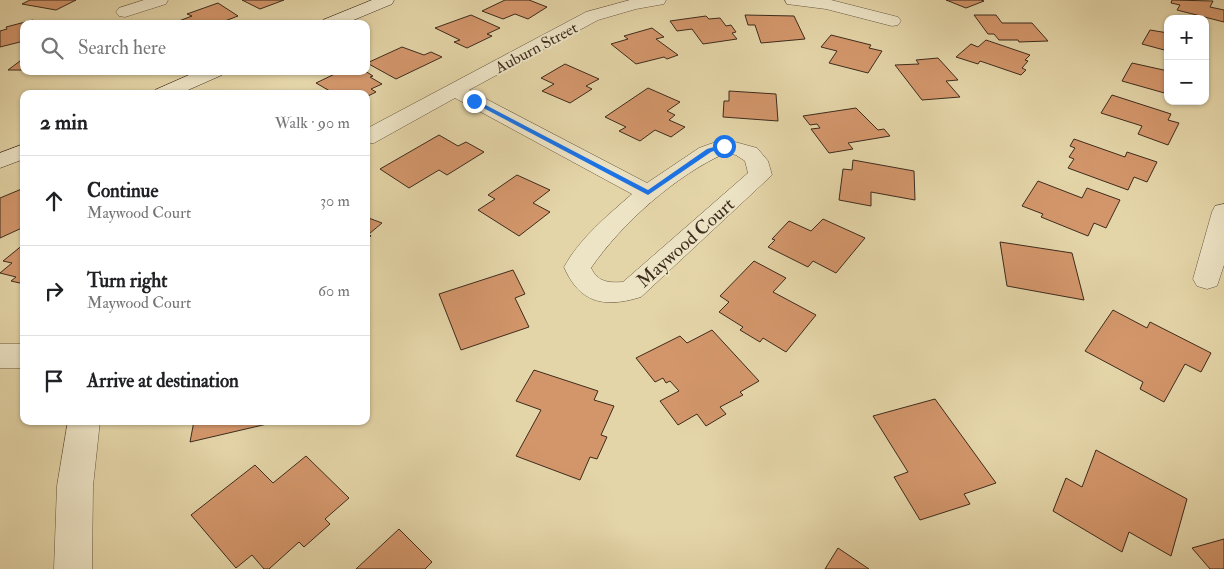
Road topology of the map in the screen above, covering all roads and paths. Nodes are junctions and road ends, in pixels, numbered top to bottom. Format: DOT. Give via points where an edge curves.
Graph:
graph roads {
  1 [pos="160,0"];
  2 [pos="658,0"];
  3 [pos="793,0"];
  4 [pos="380,1"];
  5 [pos="125,12"];
  6 [pos="338,20"];
  7 [pos="892,22"];
  8 [pos="207,75"];
  9 [pos="171,90"];
  10 [pos="454,90"];
  11 [pos="370,136"];
  12 [pos="20,153"];
  13 [pos="0,161"];
  14 [pos="648,193"];
  15 [pos="1224,212"];
  16 [pos="1207,279"];
  17 [pos="0,356"];
  18 [pos="20,356"];
  19 [pos="83,425"];
  20 [pos="73,569"];
  1 -- 5 [label="street"];
  2 -- 10 [label="street, Auburn Street" via="592,16"];
  3 -- 7 [label="street" via="827,4"];
  4 -- 6 [label="street"];
  8 -- 9 [label="street"];
  10 -- 11 [label="street, Auburn Street"];
  10 -- 14 [label="street"];
  12 -- 13 [label="street"];
  14 -- 14 [label="street, Maywood Court" via="709,150 724,146 753,155 760,164 760,175 631,290 606,293 592,288 581,278 576,266 585,253"];
  15 -- 16 [label="street"];
  17 -- 18 [label="street"];
  19 -- 20 [label="street" via="75,486"];
}
